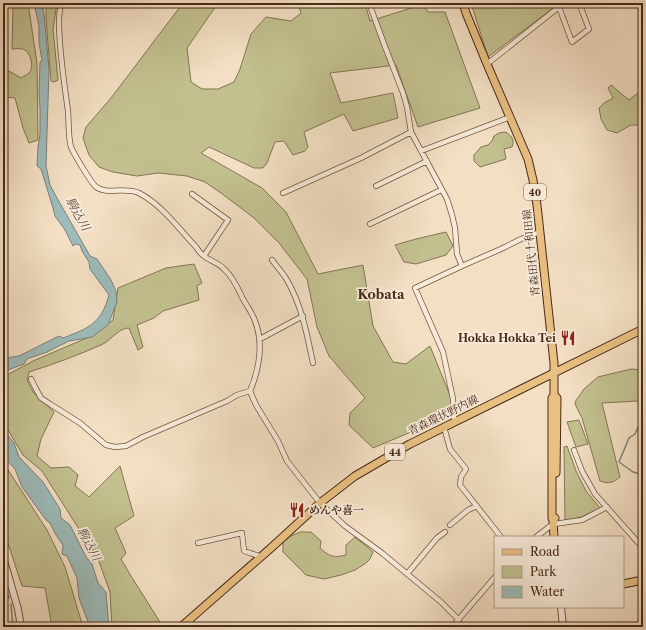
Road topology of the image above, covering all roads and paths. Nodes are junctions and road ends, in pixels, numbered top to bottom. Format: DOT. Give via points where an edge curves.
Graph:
graph roads {
  1 [pos="61,3"];
  2 [pos="369,3"];
  3 [pos="463,3"];
  4 [pos="564,3"];
  5 [pos="579,3"];
  6 [pos="559,7"];
  7 [pos="486,64"];
  8 [pos="510,117"];
  9 [pos="411,132"];
  10 [pos="422,151"];
  11 [pos="427,162"];
  12 [pos="376,186"];
  13 [pos="442,190"];
  14 [pos="283,193"];
  15 [pos="192,194"];
  16 [pos="370,224"];
  17 [pos="540,232"];
  18 [pos="204,256"];
  19 [pos="272,260"];
  20 [pos="462,266"];
  21 [pos="303,316"];
  22 [pos="643,329"];
  23 [pos="260,339"];
  24 [pos="313,363"];
  25 [pos="554,373"];
  26 [pos="31,379"];
  27 [pos="250,391"];
  28 [pos="455,422"];
  29 [pos="444,427"];
  30 [pos="574,450"];
  31 [pos="320,503"];
  32 [pos="477,506"];
  33 [pos="607,508"];
  34 [pos="554,523"];
  35 [pos="450,525"];
  36 [pos="445,532"];
  37 [pos="500,536"];
  38 [pos="537,536"];
  39 [pos="554,536"];
  40 [pos="198,543"];
  41 [pos="643,548"];
  42 [pos="262,556"];
  43 [pos="3,557"];
  44 [pos="407,574"];
  45 [pos="494,578"];
  46 [pos="643,580"];
  47 [pos="624,584"];
  48 [pos="561,608"];
  49 [pos="459,620"];
  50 [pos="21,627"];
  51 [pos="181,627"];
  52 [pos="452,627"];
  53 [pos="563,627"];
  1 -- 18 [label="street" via="60,48 70,143 78,161 96,187 111,191 130,190 150,200"];
  2 -- 9 [label="street" via="403,93"];
  3 -- 7 [label="main road, 青森田代十和田線 / 40"];
  4 -- 6 [label="street"];
  5 -- 6 [label="street" via="589,30 572,42"];
  6 -- 7 [label="street"];
  7 -- 8 [label="main road, 青森田代十和田線 / 40"];
  8 -- 10 [label="street"];
  8 -- 17 [label="main road, 青森田代十和田線 / 40" via="528,159"];
  9 -- 10 [label="street"];
  9 -- 14 [label="street"];
  10 -- 11 [label="street"];
  11 -- 12 [label="street"];
  11 -- 13 [label="street"];
  13 -- 16 [label="street"];
  13 -- 20 [label="street" via="452,215 457,254"];
  15 -- 18 [label="street" via="228,220"];
  17 -- 20 [label="street"];
  17 -- 25 [label="main road, 青森田代十和田線 / 40"];
  18 -- 23 [label="street" via="224,268 238,288 255,321"];
  19 -- 21 [label="street" via="287,279"];
  20 -- 28 [label="street" via="415,288 443,352 453,398 452,411"];
  21 -- 23 [label="street"];
  21 -- 24 [label="street"];
  22 -- 25 [label="main road, 青森環状野内線 / 44"];
  23 -- 27 [label="street" via="257,368"];
  25 -- 28 [label="main road, 青森環状野内線 / 44"];
  25 -- 34 [label="main road, 青森田代十和田線 / 40" via="551,444"];
  26 -- 27 [label="street" via="42,398 80,423 106,445 116,447 126,446"];
  27 -- 31 [label="street" via="288,461"];
  28 -- 29 [label="main road, 青森環状野内線 / 44"];
  29 -- 31 [label="main road, 青森環状野内線 / 44" via="371,466"];
  29 -- 32 [label="street" via="450,450 466,469 460,485"];
  30 -- 33 [label="street" via="588,482"];
  31 -- 42 [label="main road, 青森環状野内線 / 44"];
  31 -- 44 [label="street"];
  32 -- 35 [label="street"];
  32 -- 37 [label="street"];
  33 -- 34 [label="street" via="582,520"];
  33 -- 41 [label="street"];
  34 -- 38 [label="street"];
  34 -- 39 [label="main road, 青森田代十和田線 / 40"];
  36 -- 44 [label="street"];
  40 -- 42 [label="street" via="242,533 244,551"];
  42 -- 51 [label="main road, 青森環状野内線 / 44"];
  43 -- 50 [label="street"];
  44 -- 49 [label="street"];
  45 -- 49 [label="street"];
  46 -- 47 [label="main road"];
  48 -- 53 [label="street"];
  49 -- 52 [label="street"];
}
